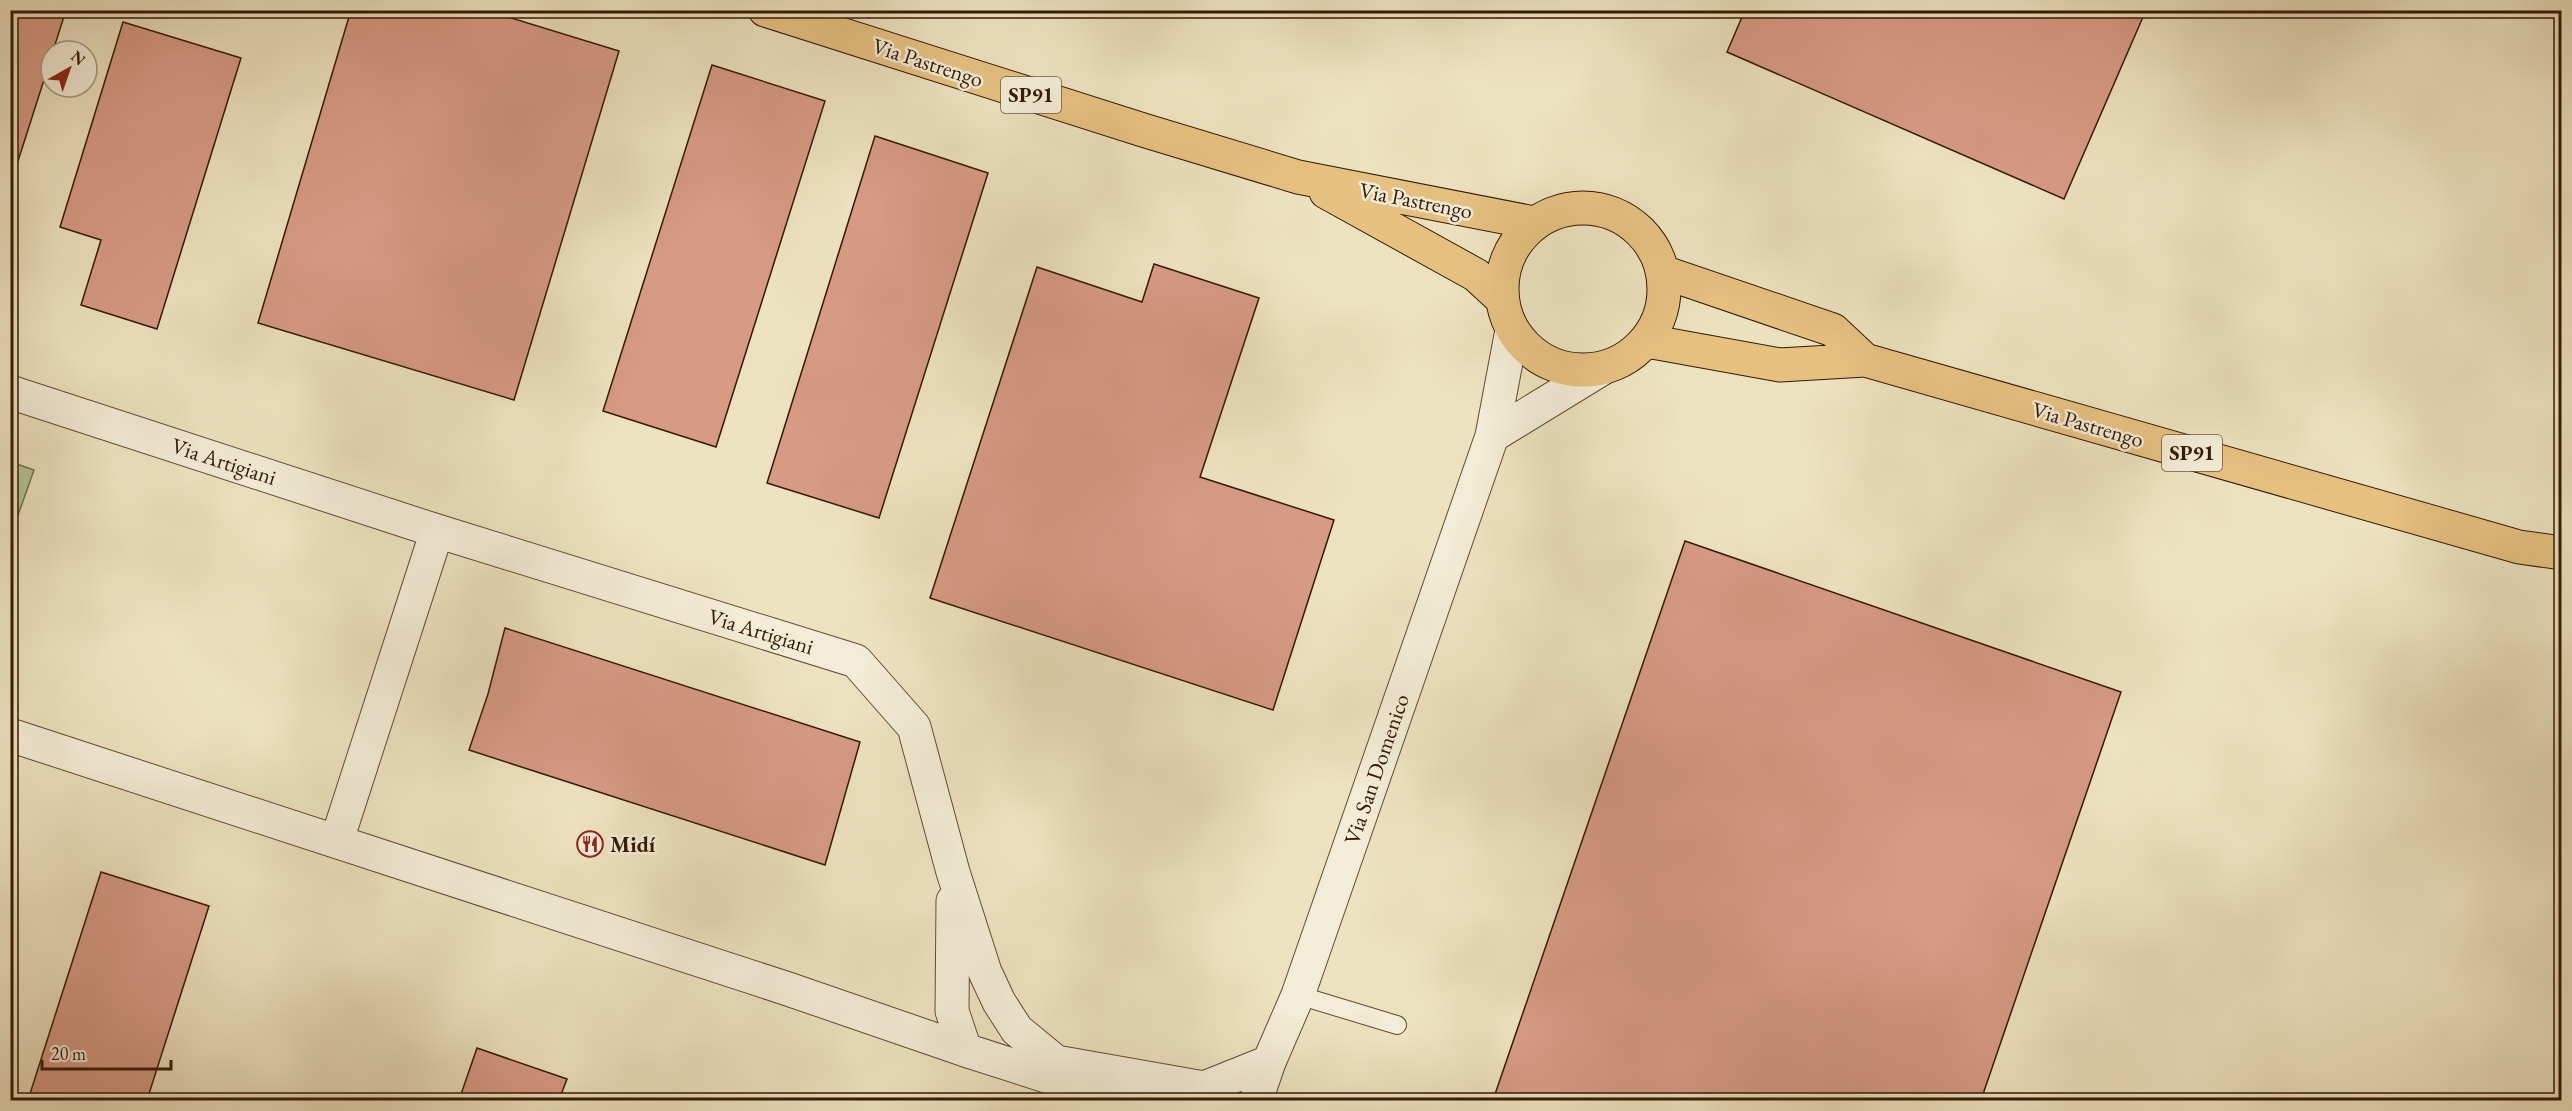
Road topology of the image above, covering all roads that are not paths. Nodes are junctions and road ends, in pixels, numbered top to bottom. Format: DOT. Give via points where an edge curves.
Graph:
graph roads {
  1 [pos="765,10"];
  2 [pos="1298,177"];
  3 [pos="1534,223"];
  4 [pos="1663,272"];
  5 [pos="1502,298"];
  6 [pos="1512,330"];
  7 [pos="1647,341"];
  8 [pos="1865,360"];
  9 [pos="1603,368"];
  10 [pos="10,392"];
  11 [pos="1492,436"];
  12 [pos="437,531"];
  13 [pos="2519,547"];
  14 [pos="2562,553"];
  15 [pos="2562,568"];
  16 [pos="10,735"];
  17 [pos="336,840"];
  18 [pos="953,872"];
  19 [pos="1298,995"];
  20 [pos="1397,1024"];
  21 [pos="965,1050"];
  22 [pos="1269,1062"];
  23 [pos="1121,1101"];
  24 [pos="1256,1101"];
  1 -- 2 [label="main road, Via Pastrengo / SP91"];
  2 -- 3 [label="main road, Via Pastrengo"];
  2 -- 5 [label="main road, Via Pastrengo" via="1476,275"];
  3 -- 4 [label="main road" via="1558,211 1585,207 1611,212 1636,226 1653,246"];
  3 -- 5 [label="main road" via="1514,244 1503,270"];
  4 -- 7 [label="main road" via="1663,304"];
  4 -- 8 [label="main road, Via Pastrengo" via="1833,330"];
  5 -- 6 [label="main road"];
  6 -- 9 [label="main road" via="1528,349 1549,363 1576,370"];
  6 -- 11 [label="street, Via San Domenico"];
  7 -- 8 [label="main road, Via Pastrengo" via="1780,365"];
  7 -- 9 [label="main road" via="1627,358"];
  8 -- 13 [label="main road, Via Pastrengo / SP91"];
  9 -- 11 [label="street"];
  10 -- 12 [label="street, Via Artigiani"];
  11 -- 19 [label="street, Via San Domenico"];
  12 -- 17 [label="street"];
  12 -- 18 [label="street, Via Artigiani" via="856,661 914,727"];
  13 -- 14 [label="main road, Via Pastrengo"];
  13 -- 15 [label="main road, Via Pastrengo"];
  16 -- 17 [label="street"];
  17 -- 21 [label="street"];
  18 -- 21 [label="street, Via Artigiani" via="952,1011"];
  18 -- 22 [label="street, Via Artigiani" via="985,972 999,1002 1017,1030 1056,1062 1204,1088"];
  19 -- 20 [label="lane"];
  19 -- 22 [label="street, Via San Domenico"];
  21 -- 23 [label="street"];
  22 -- 24 [label="street, Via San Domenico"];
}
